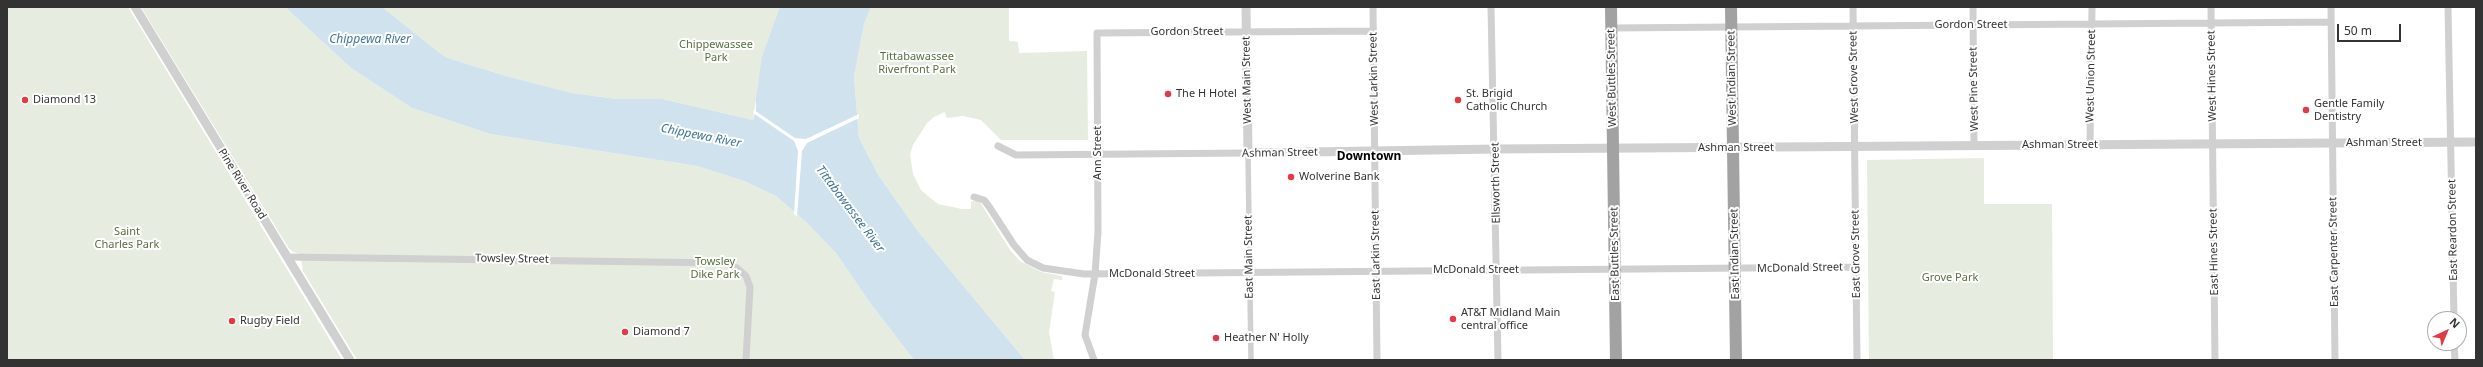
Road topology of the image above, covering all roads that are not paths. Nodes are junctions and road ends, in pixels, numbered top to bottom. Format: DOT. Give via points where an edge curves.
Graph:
graph roads {
  1 [pos="134,7"];
  2 [pos="1246,7"];
  3 [pos="1372,7"];
  4 [pos="1491,7"];
  5 [pos="1611,7"];
  6 [pos="1731,7"];
  7 [pos="1853,7"];
  8 [pos="1973,7"];
  9 [pos="2092,7"];
  10 [pos="2211,7"];
  11 [pos="2331,7"];
  12 [pos="2448,7"];
  13 [pos="2331,22"];
  14 [pos="2211,23"];
  15 [pos="2092,24"];
  16 [pos="1973,25"];
  17 [pos="1854,26"];
  18 [pos="1732,27"];
  19 [pos="1612,28"];
  20 [pos="1373,31"];
  21 [pos="1246,32"];
  22 [pos="1097,33"];
  23 [pos="2451,142"];
  24 [pos="2476,142"];
  25 [pos="2333,143"];
  26 [pos="2213,144"];
  27 [pos="2090,145"];
  28 [pos="998,146"];
  29 [pos="1974,146"];
  30 [pos="1855,147"];
  31 [pos="1734,148"];
  32 [pos="1496,149"];
  33 [pos="1614,149"];
  34 [pos="1375,151"];
  35 [pos="1099,154"];
  36 [pos="1248,154"];
  37 [pos="974,198"];
  38 [pos="287,257"];
  39 [pos="1857,267"];
  40 [pos="1615,269"];
  41 [pos="1735,269"];
  42 [pos="1497,270"];
  43 [pos="1376,271"];
  44 [pos="1250,273"];
  45 [pos="1095,274"];
  46 [pos="2454,311"];
  47 [pos="350,360"];
  48 [pos="746,360"];
  49 [pos="1094,360"];
  50 [pos="1251,360"];
  51 [pos="1377,360"];
  52 [pos="1498,360"];
  53 [pos="1616,360"];
  54 [pos="1736,360"];
  55 [pos="1857,360"];
  56 [pos="2215,360"];
  57 [pos="2335,360"];
  1 -- 38 [label="street, Pine River Road"];
  2 -- 21 [label="street, West Main Street"];
  3 -- 20 [label="street, West Larkin Street"];
  4 -- 32 [label="street, Ellsworth Street"];
  5 -- 19 [label="highway, West Buttles Street"];
  6 -- 18 [label="highway, West Indian Street"];
  7 -- 17 [label="street, West Grove Street"];
  8 -- 16 [label="street, West Pine Street"];
  9 -- 15 [label="street, West Union Street"];
  10 -- 14 [label="street, West Hines Street"];
  11 -- 13 [label="street, East Carpenter Street"];
  12 -- 23 [label="street, East Reardon Street"];
  13 -- 14 [label="street, Gordon Street"];
  13 -- 25 [label="street, East Carpenter Street"];
  14 -- 15 [label="street, Gordon Street"];
  14 -- 26 [label="street, West Hines Street"];
  15 -- 16 [label="street, Gordon Street"];
  15 -- 27 [label="street, West Union Street"];
  16 -- 17 [label="street, Gordon Street"];
  16 -- 29 [label="street, West Pine Street"];
  17 -- 18 [label="street, Gordon Street"];
  17 -- 30 [label="street, West Grove Street"];
  18 -- 19 [label="street, Gordon Street"];
  18 -- 31 [label="highway, West Indian Street"];
  19 -- 33 [label="highway, West Buttles Street"];
  20 -- 21 [label="street, Gordon Street"];
  20 -- 34 [label="street, West Larkin Street"];
  21 -- 22 [label="street, Gordon Street"];
  21 -- 36 [label="street, West Main Street"];
  22 -- 35 [label="street, Ann Street"];
  23 -- 24 [label="street, Ashman Street"];
  23 -- 25 [label="street, Ashman Street"];
  23 -- 46 [label="street, East Reardon Street"];
  25 -- 26 [label="street, Ashman Street"];
  25 -- 57 [label="street, East Carpenter Street"];
  26 -- 27 [label="street, Ashman Street"];
  26 -- 56 [label="street, East Hines Street"];
  27 -- 29 [label="street, Ashman Street"];
  28 -- 35 [label="street, Ashman Street" via="1016,155"];
  29 -- 30 [label="street, Ashman Street"];
  30 -- 31 [label="street, Ashman Street"];
  30 -- 39 [label="street, East Grove Street"];
  31 -- 33 [label="street, Ashman Street"];
  31 -- 41 [label="highway, East Indian Street"];
  32 -- 33 [label="street, Ashman Street"];
  32 -- 34 [label="street, Ashman Street"];
  32 -- 42 [label="street, Ellsworth Street"];
  33 -- 40 [label="highway, East Buttles Street"];
  34 -- 36 [label="street, Ashman Street"];
  34 -- 43 [label="street, East Larkin Street"];
  35 -- 36 [label="street, Ashman Street"];
  35 -- 45 [label="street, Ann Street"];
  36 -- 44 [label="street, East Main Street"];
  37 -- 45 [label="street, McDonald Street" via="984,200 1027,260 1043,268"];
  38 -- 47 [label="street, Pine River Road"];
  38 -- 48 [label="street, Towsley Street" via="725,263 737,268 746,276 750,287"];
  39 -- 41 [label="street, McDonald Street"];
  39 -- 55 [label="street, East Grove Street"];
  40 -- 41 [label="street, McDonald Street"];
  40 -- 42 [label="street, McDonald Street"];
  40 -- 53 [label="highway, East Buttles Street"];
  41 -- 54 [label="highway, East Indian Street"];
  42 -- 43 [label="street, McDonald Street"];
  42 -- 52 [label="street, Ellsworth Street"];
  43 -- 44 [label="street, McDonald Street"];
  43 -- 51 [label="street, East Larkin Street"];
  44 -- 45 [label="street, McDonald Street"];
  44 -- 50 [label="street, East Main Street"];
  45 -- 49 [label="street, Ann Street" via="1085,335"];
}
